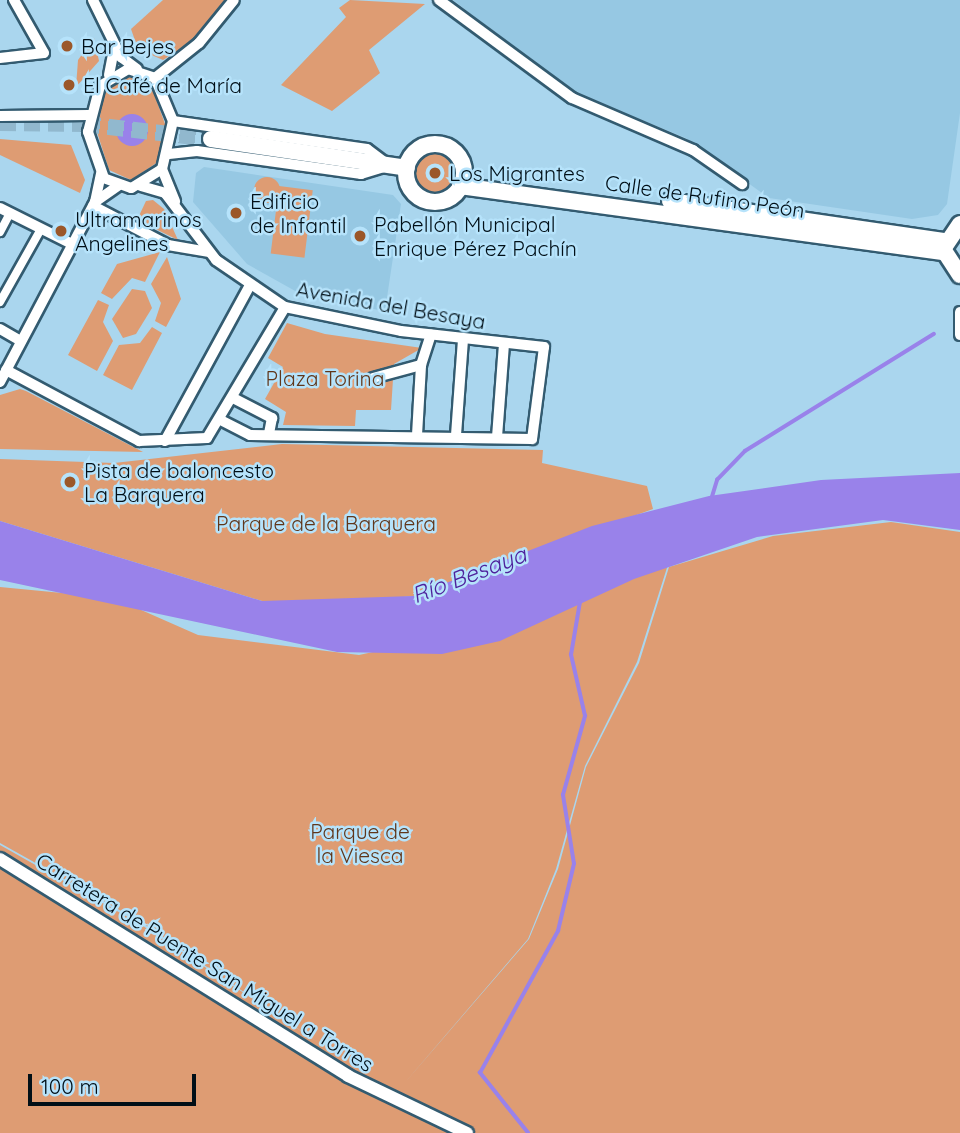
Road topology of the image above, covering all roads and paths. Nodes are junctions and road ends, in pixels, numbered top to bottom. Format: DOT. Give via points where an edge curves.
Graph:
graph roads {
  1 [pos="14,0"];
  2 [pos="93,0"];
  3 [pos="234,0"];
  4 [pos="439,0"];
  5 [pos="115,45"];
  6 [pos="0,58"];
  7 [pos="138,69"];
  8 [pos="109,75"];
  9 [pos="155,78"];
  10 [pos="89,115"];
  11 [pos="0,116"];
  12 [pos="173,121"];
  13 [pos="211,139"];
  14 [pos="169,154"];
  15 [pos="389,165"];
  16 [pos="407,168"];
  17 [pos="162,169"];
  18 [pos="101,174"];
  19 [pos="462,178"];
  20 [pos="742,184"];
  21 [pos="118,186"];
  22 [pos="141,186"];
  23 [pos="174,201"];
  24 [pos="94,204"];
  25 [pos="5,211"];
  26 [pos="960,224"];
  27 [pos="41,229"];
  28 [pos="0,232"];
  29 [pos="72,244"];
  30 [pos="944,247"];
  31 [pos="209,252"];
  32 [pos="960,275"];
  33 [pos="249,287"];
  34 [pos="0,302"];
  35 [pos="285,307"];
  36 [pos="960,312"];
  37 [pos="0,329"];
  38 [pos="431,335"];
  39 [pos="960,335"];
  40 [pos="463,339"];
  41 [pos="21,341"];
  42 [pos="504,343"];
  43 [pos="421,365"];
  44 [pos="6,370"];
  45 [pos="373,378"];
  46 [pos="0,382"];
  47 [pos="235,399"];
  48 [pos="223,421"];
  49 [pos="269,433"];
  50 [pos="417,435"];
  51 [pos="456,435"];
  52 [pos="497,437"];
  53 [pos="165,441"];
  54 [pos="0,859"];
  55 [pos="467,1133"];
  1 -- 6 [label="street" via="44,53"];
  2 -- 5 [label="street"];
  3 -- 9 [label="street" via="199,43"];
  4 -- 20 [label="street" via="572,98 693,150"];
  5 -- 7 [label="street"];
  5 -- 8 [label="street"];
  7 -- 8 [label="street"];
  7 -- 9 [label="street"];
  8 -- 10 [label="street"];
  9 -- 12 [label="street"];
  10 -- 11 [label="street"];
  10 -- 18 [label="street" via="90,147"];
  12 -- 14 [label="street"];
  12 -- 15 [label="street" via="367,149"];
  13 -- 15 [label="main road"];
  14 -- 15 [label="street" via="197,151 361,174"];
  14 -- 17 [label="street"];
  15 -- 16 [label="main road"];
  16 -- 19 [label="main road" via="409,185 426,200 443,200"];
  16 -- 19 [label="main road" via="416,151 433,144 451,149"];
  17 -- 22 [label="street"];
  17 -- 23 [label="street"];
  18 -- 21 [label="street"];
  18 -- 24 [label="street"];
  19 -- 30 [label="main road, Calle de Rufino Peón"];
  21 -- 22 [label="street"];
  21 -- 24 [label="street"];
  22 -- 23 [label="street"];
  23 -- 31 [label="street, Avenida del Besaya"];
  24 -- 29 [label="street"];
  24 -- 31 [label="street" via="168,245"];
  25 -- 27 [label="street"];
  25 -- 28 [label="street"];
  26 -- 30 [label="main road"];
  27 -- 29 [label="street"];
  27 -- 34 [label="street"];
  29 -- 41 [label="street"];
  30 -- 32 [label="main road"];
  31 -- 33 [label="street, Avenida del Besaya"];
  33 -- 35 [label="street, Avenida del Besaya"];
  33 -- 53 [label="street"];
  35 -- 38 [label="street, Avenida del Besaya"];
  35 -- 47 [label="street"];
  36 -- 39 [label="street"];
  37 -- 41 [label="street"];
  38 -- 40 [label="street, Avenida del Besaya"];
  38 -- 43 [label="street"];
  40 -- 42 [label="street, Avenida del Besaya"];
  40 -- 51 [label="street"];
  41 -- 44 [label="street"];
  42 -- 52 [label="street"];
  42 -- 52 [label="street, Avenida del Besaya" via="544,347 532,439"];
  43 -- 45 [label="street"];
  43 -- 50 [label="street"];
  44 -- 46 [label="street"];
  44 -- 53 [label="street" via="139,441"];
  47 -- 48 [label="street"];
  47 -- 49 [label="street" via="272,418"];
  48 -- 49 [label="street" via="250,435"];
  48 -- 53 [label="street" via="207,438"];
  49 -- 50 [label="street"];
  50 -- 51 [label="street"];
  51 -- 52 [label="street"];
  54 -- 55 [label="street, Carretera de Puente San Miguel a Torres" via="338,1070"];
}
